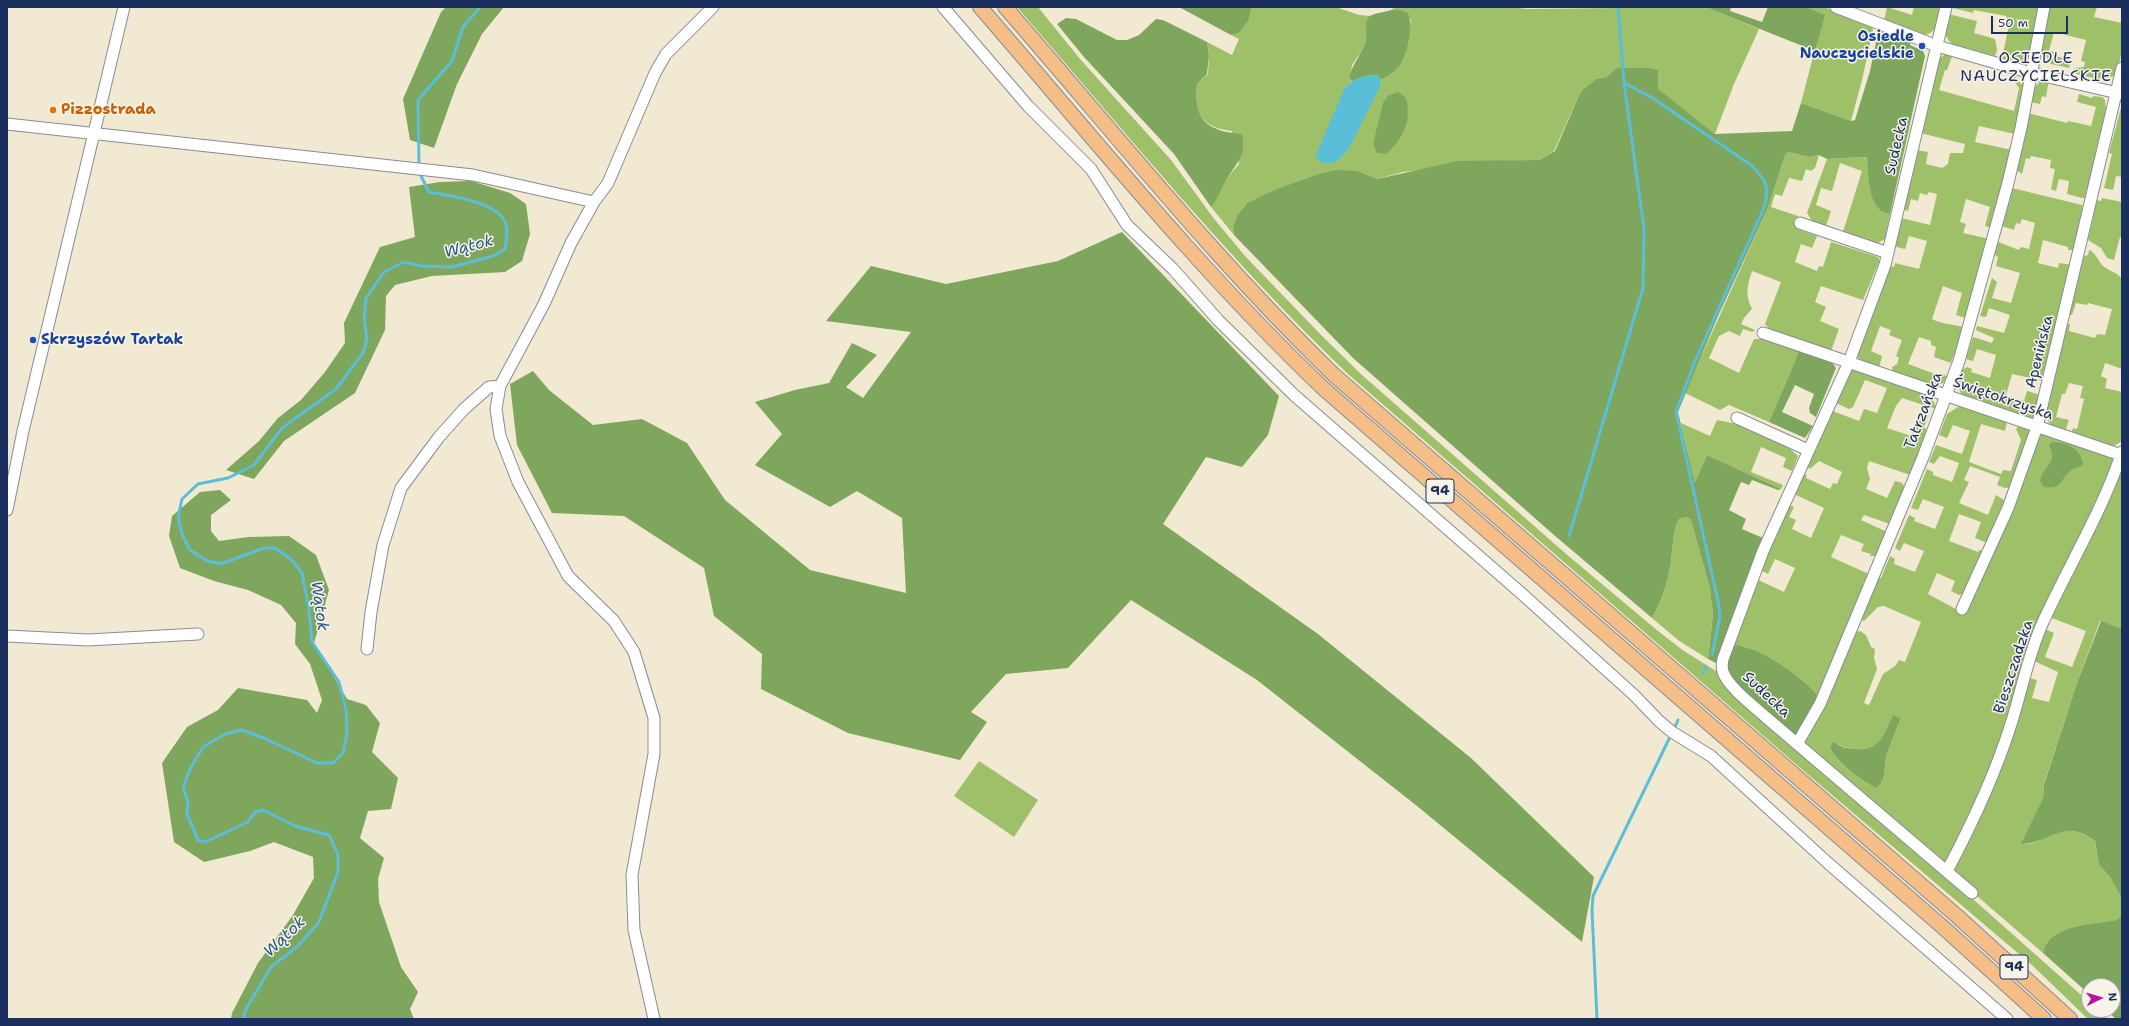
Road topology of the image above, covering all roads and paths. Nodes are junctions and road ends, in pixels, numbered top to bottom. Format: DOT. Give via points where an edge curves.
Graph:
graph roads {
  1 [pos="124,7"];
  2 [pos="713,7"];
  3 [pos="943,7"];
  4 [pos="980,7"];
  5 [pos="1005,7"];
  6 [pos="1836,7"];
  7 [pos="1946,7"];
  8 [pos="2044,7"];
  9 [pos="1937,46"];
  10 [pos="2122,68"];
  11 [pos="2032,73"];
  12 [pos="2119,93"];
  13 [pos="7,124"];
  14 [pos="94,134"];
  15 [pos="594,202"];
  16 [pos="1800,223"];
  17 [pos="1888,253"];
  18 [pos="1763,333"];
  19 [pos="1849,362"];
  20 [pos="500,386"];
  21 [pos="1946,396"];
  22 [pos="1736,418"];
  23 [pos="2037,427"];
  24 [pos="1808,450"];
  25 [pos="2122,453"];
  26 [pos="7,510"];
  27 [pos="1962,609"];
  28 [pos="198,634"];
  29 [pos="7,636"];
  30 [pos="367,649"];
  31 [pos="1797,744"];
  32 [pos="1947,871"];
  33 [pos="1972,893"];
  34 [pos="654,1019"];
  35 [pos="2007,1019"];
  36 [pos="2044,1019"];
  37 [pos="2070,1019"];
  1 -- 14 [label="street"];
  2 -- 15 [label="street" via="666,54 608,183"];
  3 -- 35 [label="street" via="1028,106 1091,169 1127,225 1294,395 1522,593 1659,721 1711,756 1828,863"];
  4 -- 36 [label="main road, 94" via="1213,276 1285,352 1324,389 1945,929"];
  5 -- 37 [label="main road, 94" via="1228,264 1289,331 1334,375 1957,916"];
  6 -- 9 [label="street"];
  7 -- 9 [label="street, Sudecka"];
  8 -- 11 [label="street, Tatrzańska"];
  9 -- 11 [label="street"];
  9 -- 17 [label="street, Sudecka"];
  10 -- 12 [label="street, Apenińska"];
  11 -- 12 [label="street"];
  11 -- 21 [label="street, Tatrzańska" via="1995,235 1959,361"];
  12 -- 23 [label="street, Apenińska"];
  13 -- 14 [label="street"];
  14 -- 15 [label="street" via="473,175"];
  14 -- 26 [label="street" via="23,431"];
  15 -- 20 [label="street"];
  16 -- 17 [label="street"];
  17 -- 19 [label="street, Sudecka"];
  18 -- 19 [label="street, Świętokrzyska"];
  19 -- 21 [label="street, Świętokrzyska"];
  19 -- 24 [label="street, Sudecka"];
  20 -- 30 [label="street" via="489,387 464,409 439,437 401,488 383,545"];
  20 -- 34 [label="street" via="496,409 500,436 518,482 568,576 614,621 634,652 654,718 654,754 632,875 634,930"];
  21 -- 23 [label="street, Świętokrzyska"];
  21 -- 31 [label="street, Tatrzańska" via="1820,704"];
  22 -- 24 [label="street"];
  23 -- 25 [label="street, Świętokrzyska"];
  23 -- 27 [label="street, Apenińska" via="2008,508"];
  24 -- 31 [label="street, Sudecka" via="1747,590 1722,666 1723,672 1737,690"];
  25 -- 32 [label="street, Bieszczadzka" via="2096,517 2043,622 1999,760 1979,808"];
  28 -- 29 [label="street" via="88,640"];
  31 -- 32 [label="street, Sudecka"];
  32 -- 33 [label="street, Sudecka"];
}
